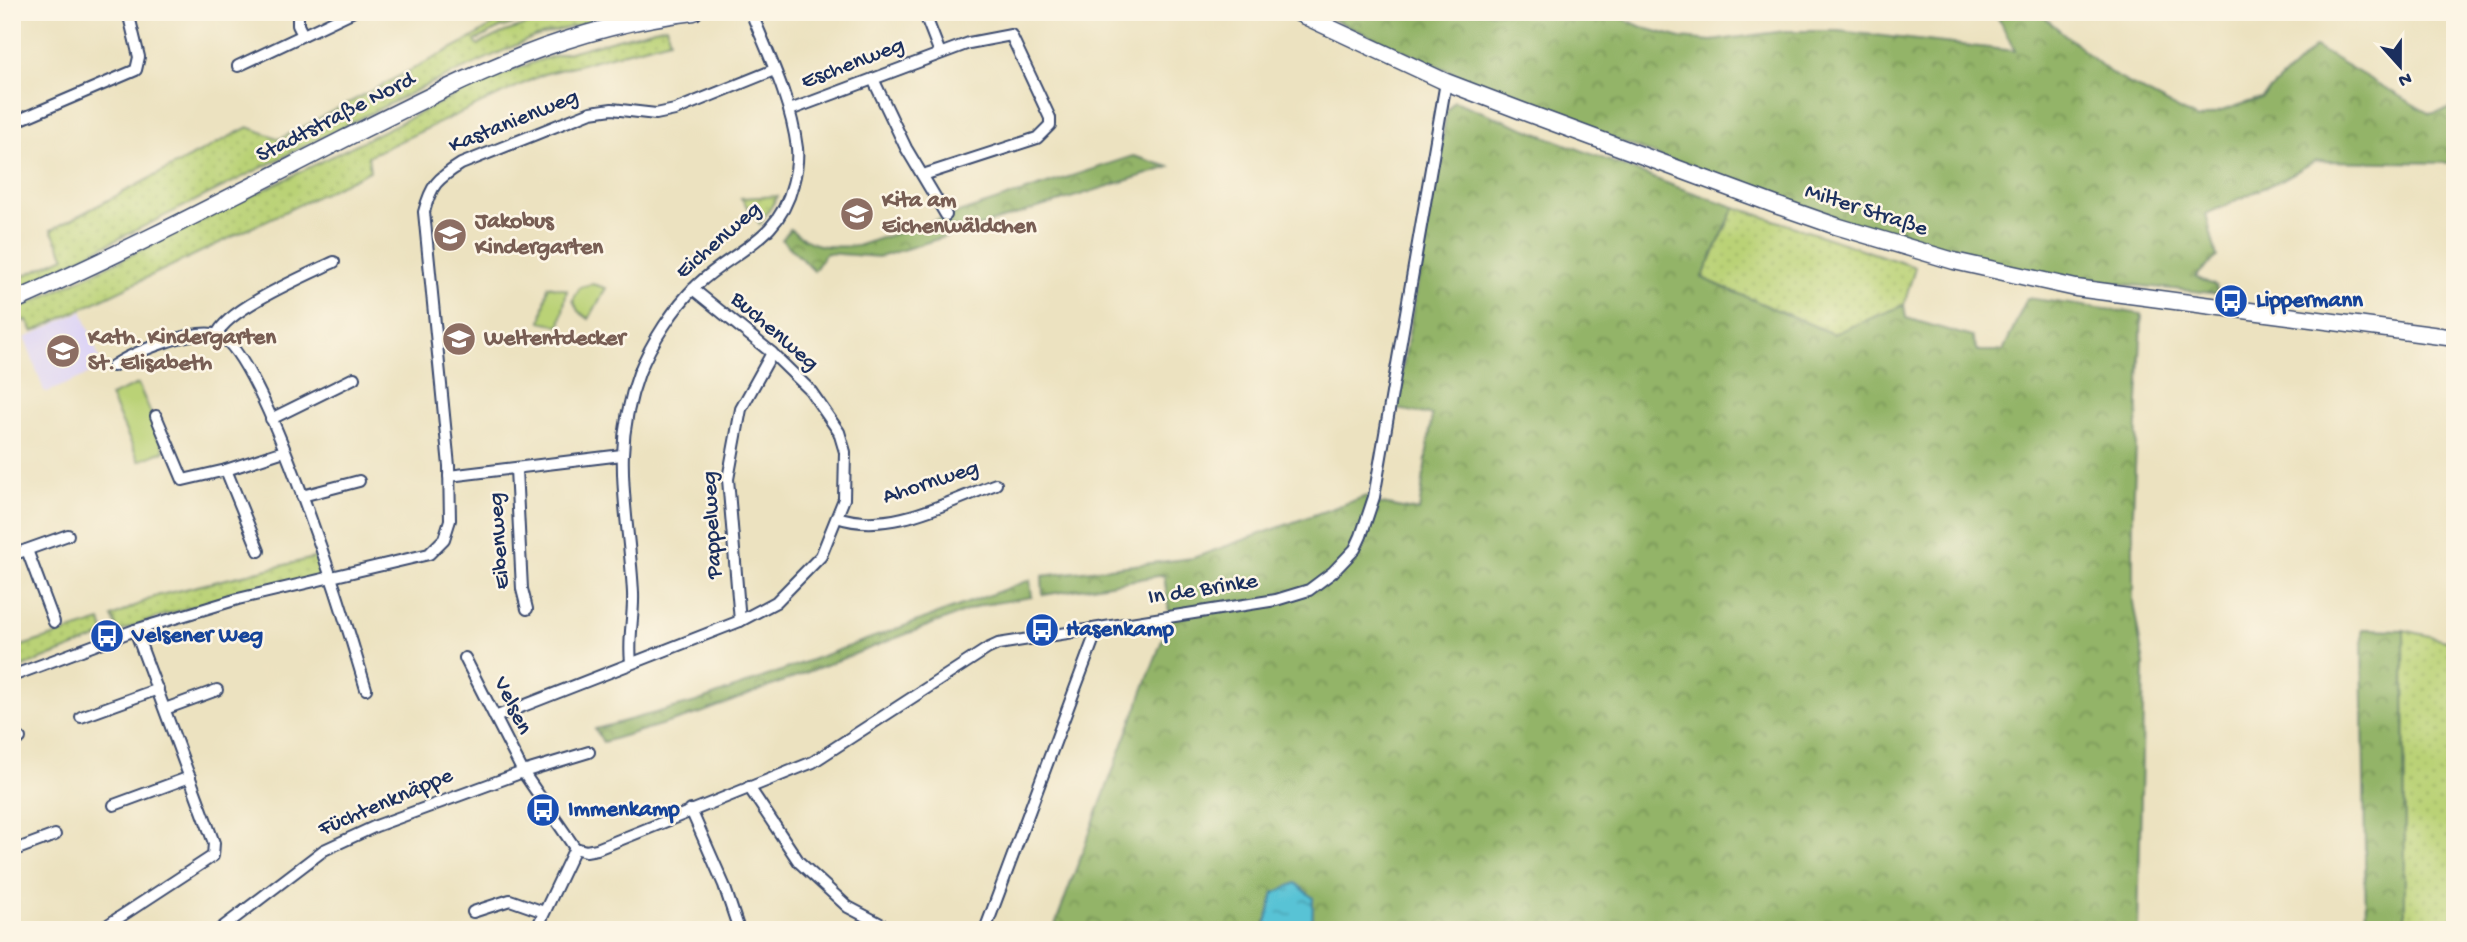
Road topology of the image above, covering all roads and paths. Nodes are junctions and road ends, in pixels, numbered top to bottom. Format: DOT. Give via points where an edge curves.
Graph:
graph roads {
  1 [pos="128,12"];
  2 [pos="298,12"];
  3 [pos="352,12"];
  4 [pos="694,12"];
  5 [pos="751,12"];
  6 [pos="923,12"];
  7 [pos="1296,12"];
  8 [pos="303,35"];
  9 [pos="940,53"];
  10 [pos="238,66"];
  11 [pos="774,70"];
  12 [pos="873,79"];
  13 [pos="1446,82"];
  14 [pos="790,110"];
  15 [pos="12,123"];
  16 [pos="923,175"];
  17 [pos="946,215"];
  18 [pos="334,262"];
  19 [pos="693,289"];
  20 [pos="12,302"];
  21 [pos="217,335"];
  22 [pos="2455,338"];
  23 [pos="772,353"];
  24 [pos="113,366"];
  25 [pos="354,378"];
  26 [pos="156,416"];
  27 [pos="271,419"];
  28 [pos="284,451"];
  29 [pos="622,455"];
  30 [pos="516,469"];
  31 [pos="226,470"];
  32 [pos="449,476"];
  33 [pos="359,481"];
  34 [pos="996,484"];
  35 [pos="302,496"];
  36 [pos="837,517"];
  37 [pos="68,535"];
  38 [pos="27,550"];
  39 [pos="259,551"];
  40 [pos="12,555"];
  41 [pos="333,578"];
  42 [pos="527,609"];
  43 [pos="740,621"];
  44 [pos="54,622"];
  45 [pos="1094,629"];
  46 [pos="135,630"];
  47 [pos="465,658"];
  48 [pos="631,662"];
  49 [pos="12,676"];
  50 [pos="158,689"];
  51 [pos="366,689"];
  52 [pos="217,690"];
  53 [pos="165,709"];
  54 [pos="81,717"];
  55 [pos="495,717"];
  56 [pos="589,752"];
  57 [pos="523,772"];
  58 [pos="190,777"];
  59 [pos="749,787"];
  60 [pos="114,805"];
  61 [pos="691,810"];
  62 [pos="55,835"];
  63 [pos="575,848"];
  64 [pos="12,851"];
  65 [pos="473,912"];
  66 [pos="544,912"];
  67 [pos="12,918"];
  68 [pos="17,930"];
  69 [pos="100,930"];
  70 [pos="219,930"];
  71 [pos="536,930"];
  72 [pos="739,930"];
  73 [pos="892,930"];
  74 [pos="985,930"];
  1 -- 15 [label="street" via="139,57 136,70"];
  2 -- 8 [label="street"];
  3 -- 8 [label="street"];
  4 -- 20 [label="main road, Stadtstraße Nord" via="608,27 502,62"];
  5 -- 11 [label="street, Eichenweg"];
  6 -- 9 [label="street"];
  7 -- 13 [label="main road, Milter Straße"];
  8 -- 10 [label="street"];
  9 -- 12 [label="street, Eschenweg"];
  9 -- 16 [label="street, Eschenweg" via="1010,35 1050,125 1037,138"];
  11 -- 14 [label="street, Eichenweg"];
  11 -- 32 [label="street, Kastanienweg" via="676,110 656,114 612,109 591,112 461,164 443,175 430,191 424,212"];
  12 -- 14 [label="street, Eschenweg"];
  12 -- 16 [label="street"];
  13 -- 22 [label="main road, Milter Straße" via="1773,204 1954,261 2076,288"];
  13 -- 45 [label="street, In de Brinke" via="1374,497 1355,549 1309,590 1276,600"];
  14 -- 19 [label="street, Eichenweg" via="797,150 795,177 780,218 757,242"];
  16 -- 17 [label="street"];
  18 -- 21 [label="street" via="227,319"];
  19 -- 23 [label="street, Buchenweg"];
  19 -- 29 [label="street, Eichenweg" via="670,316 640,372 622,438"];
  21 -- 24 [label="street" via="164,343"];
  21 -- 27 [label="street" via="231,343"];
  23 -- 36 [label="street, Buchenweg" via="810,390 839,432 846,462 844,499"];
  23 -- 43 [label="street, Pappelweg" via="741,409 728,479"];
  25 -- 27 [label="street"];
  26 -- 31 [label="street" via="183,480"];
  27 -- 28 [label="street"];
  28 -- 31 [label="street"];
  28 -- 35 [label="street"];
  29 -- 30 [label="street"];
  29 -- 48 [label="street, Eichenweg" via="633,595"];
  30 -- 32 [label="street"];
  30 -- 42 [label="street, Eibenweg"];
  31 -- 39 [label="street"];
  32 -- 41 [label="street, Kastanienweg" via="450,520 444,539 429,554"];
  33 -- 35 [label="street"];
  34 -- 36 [label="street, Ahornweg" via="884,522"];
  35 -- 41 [label="street"];
  36 -- 43 [label="street, Buchenweg" via="821,556 776,602"];
  37 -- 38 [label="street"];
  38 -- 40 [label="street"];
  38 -- 44 [label="street"];
  41 -- 46 [label="street" via="238,599"];
  41 -- 51 [label="street"];
  43 -- 48 [label="street, Buchenweg"];
  45 -- 59 [label="street, In de Brinke" via="987,649 813,762"];
  45 -- 74 [label="street"];
  46 -- 49 [label="street"];
  46 -- 50 [label="street"];
  47 -- 55 [label="street, Velsen"];
  48 -- 55 [label="street"];
  50 -- 53 [label="street"];
  50 -- 54 [label="street"];
  52 -- 53 [label="street"];
  53 -- 58 [label="street"];
  55 -- 57 [label="street, Velsen"];
  56 -- 57 [label="street, Füchtenknäppe"];
  57 -- 63 [label="street"];
  57 -- 70 [label="street, Füchtenknäppe" via="324,850"];
  58 -- 60 [label="street"];
  58 -- 69 [label="street" via="214,843 213,856"];
  59 -- 61 [label="street, In de Brinke"];
  59 -- 73 [label="street" via="799,862 848,907"];
  61 -- 63 [label="street, In de Brinke" via="597,849"];
  61 -- 72 [label="street"];
  62 -- 64 [label="street"];
  63 -- 66 [label="street"];
  65 -- 66 [label="street" via="510,901"];
  66 -- 71 [label="street"];
  67 -- 68 [label="street"];
}
